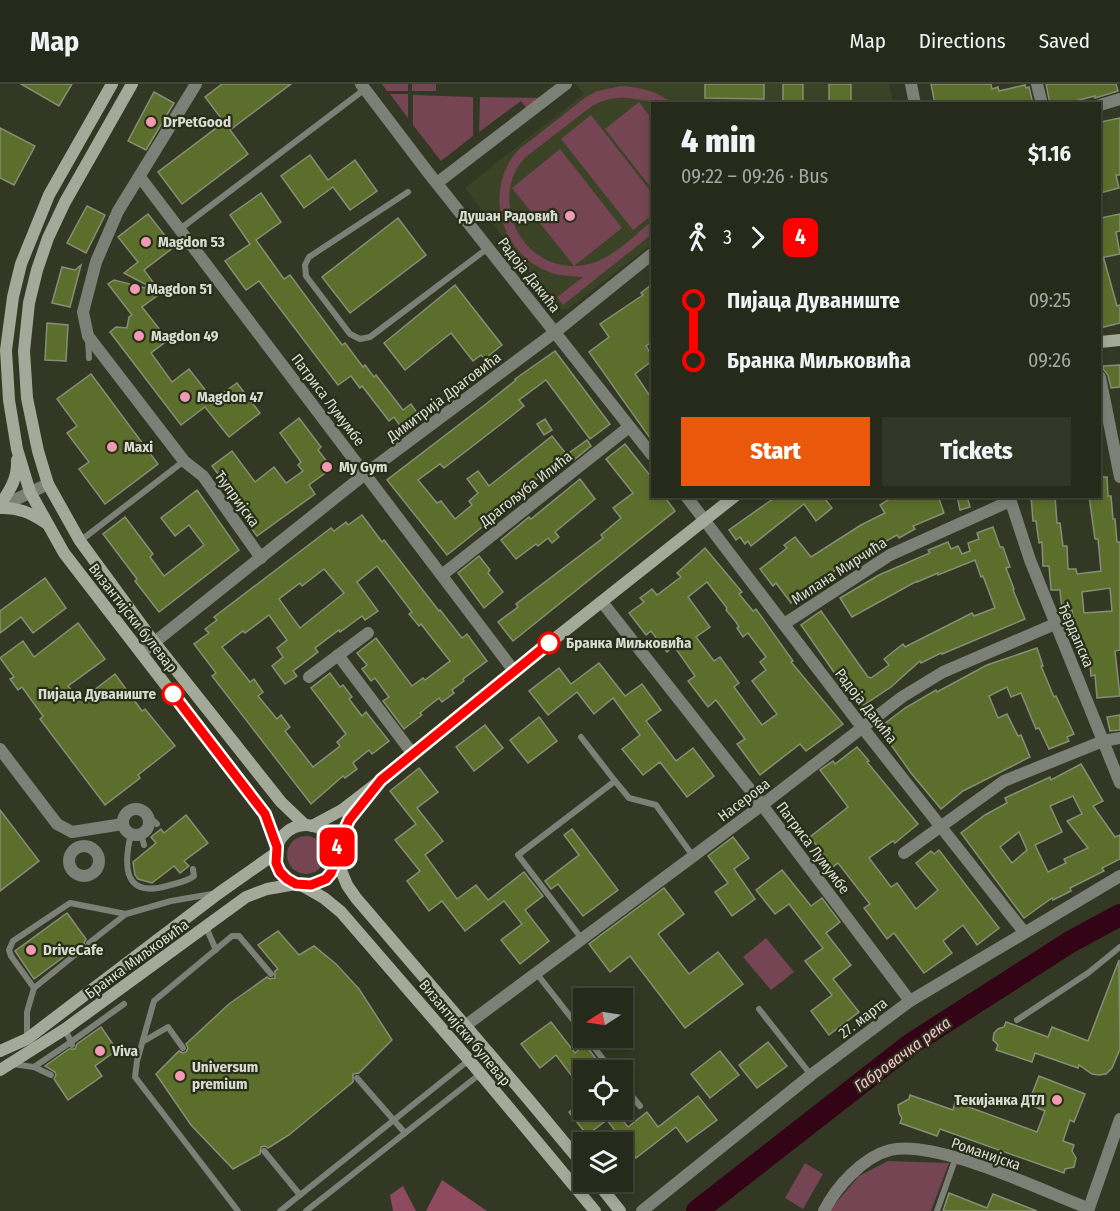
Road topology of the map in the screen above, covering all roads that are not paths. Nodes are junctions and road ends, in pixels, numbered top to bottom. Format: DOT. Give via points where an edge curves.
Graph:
graph roads {
  1 [pos="112,84"];
  2 [pos="132,84"];
  3 [pos="196,84"];
  4 [pos="566,84"];
  5 [pos="910,84"];
  6 [pos="1037,84"];
  7 [pos="363,87"];
  8 [pos="1120,99"];
  9 [pos="914,102"];
  10 [pos="1042,102"];
  11 [pos="1101,105"];
  12 [pos="140,177"];
  13 [pos="437,183"];
  14 [pos="408,192"];
  15 [pos="180,229"];
  16 [pos="488,248"];
  17 [pos="651,255"];
  18 [pos="554,333"];
  19 [pos="88,336"];
  20 [pos="1120,340"];
  21 [pos="1101,342"];
  22 [pos="89,358"];
  23 [pos="1101,382"];
  24 [pos="629,427"];
  25 [pos="17,449"];
  26 [pos="651,454"];
  27 [pos="184,461"];
  28 [pos="365,474"];
  29 [pos="1120,477"];
  30 [pos="48,484"];
  31 [pos="30,492"];
  32 [pos="688,498"];
  33 [pos="732,498"];
  34 [pos="1010,499"];
  35 [pos="0,506"];
  36 [pos="705,519"];
  37 [pos="48,524"];
  38 [pos="80,541"];
  39 [pos="261,558"];
  40 [pos="442,575"];
  41 [pos="602,602"];
  42 [pos="784,624"];
  43 [pos="1055,624"];
  44 [pos="369,633"];
  45 [pos="154,642"];
  46 [pos="141,653"];
  47 [pos="338,655"];
  48 [pos="514,671"];
  49 [pos="309,677"];
  50 [pos="861,727"];
  51 [pos="580,737"];
  52 [pos="1120,738"];
  53 [pos="1103,741"];
  54 [pos="0,748"];
  55 [pos="412,753"];
  56 [pos="381,780"];
  57 [pos="615,781"];
  58 [pos="1120,783"];
  59 [pos="762,805"];
  60 [pos="146,814"];
  61 [pos="123,824"];
  62 [pos="157,824"];
  63 [pos="309,825"];
  64 [pos="941,825"];
  65 [pos="72,832"];
  66 [pos="139,838"];
  67 [pos="77,847"];
  68 [pos="276,850"];
  69 [pos="904,853"];
  70 [pos="336,854"];
  71 [pos="694,857"];
  72 [pos="193,869"];
  73 [pos="1120,876"];
  74 [pos="168,877"];
  75 [pos="173,884"];
  76 [pos="299,885"];
  77 [pos="219,893"];
  78 [pos="126,914"];
  79 [pos="206,927"];
  80 [pos="1024,932"];
  81 [pos="582,940"];
  82 [pos="89,943"];
  83 [pos="1120,947"];
  84 [pos="216,950"];
  85 [pos="76,954"];
  86 [pos="271,974"];
  87 [pos="537,974"];
  88 [pos="34,988"];
  89 [pos="910,1001"];
  90 [pos="124,1004"];
  91 [pos="759,1009"];
  92 [pos="573,1020"];
  93 [pos="1017,1020"];
  94 [pos="465,1026"];
  95 [pos="66,1029"];
  96 [pos="27,1039"];
  97 [pos="144,1041"];
  98 [pos="71,1044"];
  99 [pos="183,1048"];
  100 [pos="595,1048"];
  101 [pos="0,1051"];
  102 [pos="469,1060"];
  103 [pos="604,1060"];
  104 [pos="6,1067"];
  105 [pos="34,1067"];
  106 [pos="480,1074"];
  107 [pos="51,1075"];
  108 [pos="811,1075"];
  109 [pos="357,1078"];
  110 [pos="633,1097"];
  111 [pos="640,1106"];
  112 [pos="1120,1119"];
  113 [pos="394,1121"];
  114 [pos="405,1133"];
  115 [pos="264,1151"];
  116 [pos="573,1153"];
  117 [pos="957,1157"];
  118 [pos="314,1184"];
  119 [pos="605,1192"];
  120 [pos="300,1195"];
  121 [pos="323,1197"];
  122 [pos="1088,1210"];
  123 [pos="238,1211"];
  124 [pos="280,1211"];
  125 [pos="306,1211"];
  126 [pos="595,1211"];
  127 [pos="620,1211"];
  128 [pos="642,1211"];
  129 [pos="824,1211"];
  130 [pos="937,1211"];
  1 -- 25 [label="street, Византијски булевар" via="49,195 21,264 6,350"];
  2 -- 30 [label="street, Византијски булевар" via="48,238 29,303 24,351 27,398"];
  3 -- 12 [label="street"];
  4 -- 13 [label="street"];
  5 -- 9 [label="street"];
  6 -- 10 [label="street"];
  7 -- 13 [label="street, Радоја Дакића"];
  7 -- 15 [label="lane"];
  8 -- 11 [label="street"];
  12 -- 15 [label="street, Патриса Лумумбе"];
  12 -- 19 [label="street" via="118,211 96,262 83,312"];
  13 -- 16 [label="street, Радоја Дакића"];
  14 -- 16 [label="lane" via="309,257 305,265 306,276 350,334 360,339 370,337"];
  15 -- 28 [label="street, Патриса Лумумбе"];
  16 -- 18 [label="street, Радоја Дакића"];
  17 -- 18 [label="street, Димитрија Драговића"];
  18 -- 24 [label="street, Радоја Дакића"];
  18 -- 28 [label="street, Димитрија Драговића"];
  19 -- 22 [label="lane"];
  19 -- 27 [label="street, Ћупријска"];
  20 -- 21 [label="street"];
  23 -- 29 [label="street"];
  24 -- 26 [label="street, Радоја Дакића"];
  24 -- 40 [label="street, Драгољуба Илића"];
  25 -- 31 [label="street, Византијски булевар"];
  25 -- 35 [label="street" via="13,486"];
  27 -- 38 [label="lane"];
  27 -- 39 [label="street, Ћупријска" via="203,476"];
  28 -- 39 [label="street, Димитрија Драговића"];
  28 -- 40 [label="street, Патриса Лумумбе"];
  30 -- 31 [label="street"];
  30 -- 38 [label="street, Византијски булевар"];
  31 -- 35 [label="street"];
  31 -- 37 [label="street, Византијски булевар"];
  32 -- 36 [label="street, Радоја Дакића"];
  33 -- 36 [label="street"];
  34 -- 42 [label="street, Милана Мирчића" via="890,555"];
  34 -- 43 [label="street, Ђердапска"];
  35 -- 37 [label="street" via="15,507"];
  36 -- 41 [label="street"];
  36 -- 42 [label="street, Радоја Дакића"];
  37 -- 46 [label="street, Византијски булевар" via="64,553"];
  38 -- 45 [label="street, Византијски булевар"];
  39 -- 45 [label="street, Димитрија Драговића"];
  40 -- 48 [label="street, Патриса Лумумбе"];
  41 -- 48 [label="street"];
  41 -- 59 [label="street, Патриса Лумумбе"];
  42 -- 50 [label="street, Радоја Дакића"];
  43 -- 50 [label="street, Насерова" via="943,672"];
  43 -- 53 [label="street, Ђердапска"];
  44 -- 47 [label="street"];
  45 -- 46 [label="street, Димитрија Драговића"];
  45 -- 63 [label="street, Византијски булевар" via="281,802"];
  46 -- 68 [label="street, Византијски булевар" via="263,812"];
  47 -- 49 [label="street"];
  47 -- 55 [label="street"];
  48 -- 55 [label="street"];
  50 -- 59 [label="street, Насерова"];
  50 -- 64 [label="street, Радоја Дакића"];
  51 -- 57 [label="lane"];
  52 -- 53 [label="street"];
  53 -- 58 [label="street, Ђердапска"];
  53 -- 64 [label="street" via="1004,781"];
  54 -- 65 [label="street" via="57,824"];
  55 -- 56 [label="street"];
  56 -- 63 [label="street" via="342,810"];
  56 -- 70 [label="street" via="349,820"];
  57 -- 71 [label="lane" via="629,798 656,806"];
  57 -- 81 [label="lane" via="518,855"];
  59 -- 71 [label="street, Насерова"];
  59 -- 89 [label="street, Патриса Лумумбе"];
  60 -- 61 [label="street" via="136,808 130,810"];
  60 -- 62 [label="lane"];
  60 -- 66 [label="street" via="149,825"];
  61 -- 65 [label="street"];
  61 -- 66 [label="street" via="127,832"];
  63 -- 68 [label="street" via="284,834"];
  63 -- 70 [label="street" via="328,834"];
  64 -- 69 [label="street"];
  64 -- 80 [label="street, Радоја Дакића"];
  65 -- 67 [label="street"];
  66 -- 75 [label="lane" via="126,856 127,872 136,884 149,890"];
  68 -- 76 [label="street" via="280,872"];
  68 -- 77 [label="street, Бранка Миљковића"];
  70 -- 76 [label="street" via="326,879"];
  70 -- 94 [label="street, Византијски булевар" via="356,898"];
  71 -- 81 [label="street, Насерова"];
  72 -- 75 [label="lane" via="194,876 189,880"];
  73 -- 80 [label="street, 27. марта"];
  74 -- 75 [label="lane"];
  76 -- 79 [label="street, Бранка Миљковића" via="267,889 246,897"];
  76 -- 102 [label="street, Византијски булевар" via="336,906"];
  77 -- 78 [label="lane"];
  77 -- 96 [label="street, Бранка Миљковића"];
  78 -- 82 [label="lane"];
  78 -- 88 [label="lane" via="70,903 13,941 11,956"];
  79 -- 84 [label="lane"];
  79 -- 95 [label="street, Бранка Миљковића"];
  80 -- 89 [label="street, 27. марта"];
  81 -- 87 [label="street, Насерова"];
  83 -- 93 [label="lane"];
  84 -- 86 [label="lane" via="232,936 239,936"];
  84 -- 97 [label="lane" via="154,1001"];
  85 -- 88 [label="lane"];
  87 -- 92 [label="lane"];
  87 -- 94 [label="street, Насерова"];
  88 -- 96 [label="lane" via="27,1012"];
  89 -- 108 [label="street, 27. марта"];
  90 -- 98 [label="lane"];
  91 -- 108 [label="lane"];
  94 -- 116 [label="street, Византијски булевар"];
  95 -- 98 [label="lane"];
  95 -- 104 [label="street, Бранка Миљковића"];
  96 -- 101 [label="street, Бранка Миљковића"];
  97 -- 99 [label="lane" via="168,1027"];
  97 -- 123 [label="lane" via="135,1077"];
  98 -- 105 [label="lane"];
  100 -- 103 [label="lane"];
  102 -- 106 [label="street, Византијски булевар"];
  102 -- 113 [label="lane"];
  104 -- 105 [label="lane"];
  105 -- 107 [label="lane"];
  106 -- 114 [label="lane"];
  106 -- 126 [label="street, Византијски булевар"];
  108 -- 128 [label="street, 27. марта"];
  109 -- 113 [label="lane"];
  110 -- 111 [label="lane"];
  112 -- 122 [label="street, Романијска"];
  113 -- 114 [label="lane"];
  113 -- 118 [label="lane"];
  114 -- 121 [label="lane"];
  115 -- 120 [label="lane"];
  117 -- 122 [label="street, Романијска"];
  117 -- 129 [label="street, Романијска" via="920,1149 890,1150 845,1179"];
  117 -- 130 [label="lane"];
  118 -- 120 [label="lane"];
  118 -- 121 [label="lane"];
  119 -- 127 [label="street"];
  120 -- 124 [label="lane"];
  121 -- 125 [label="lane"];
}
